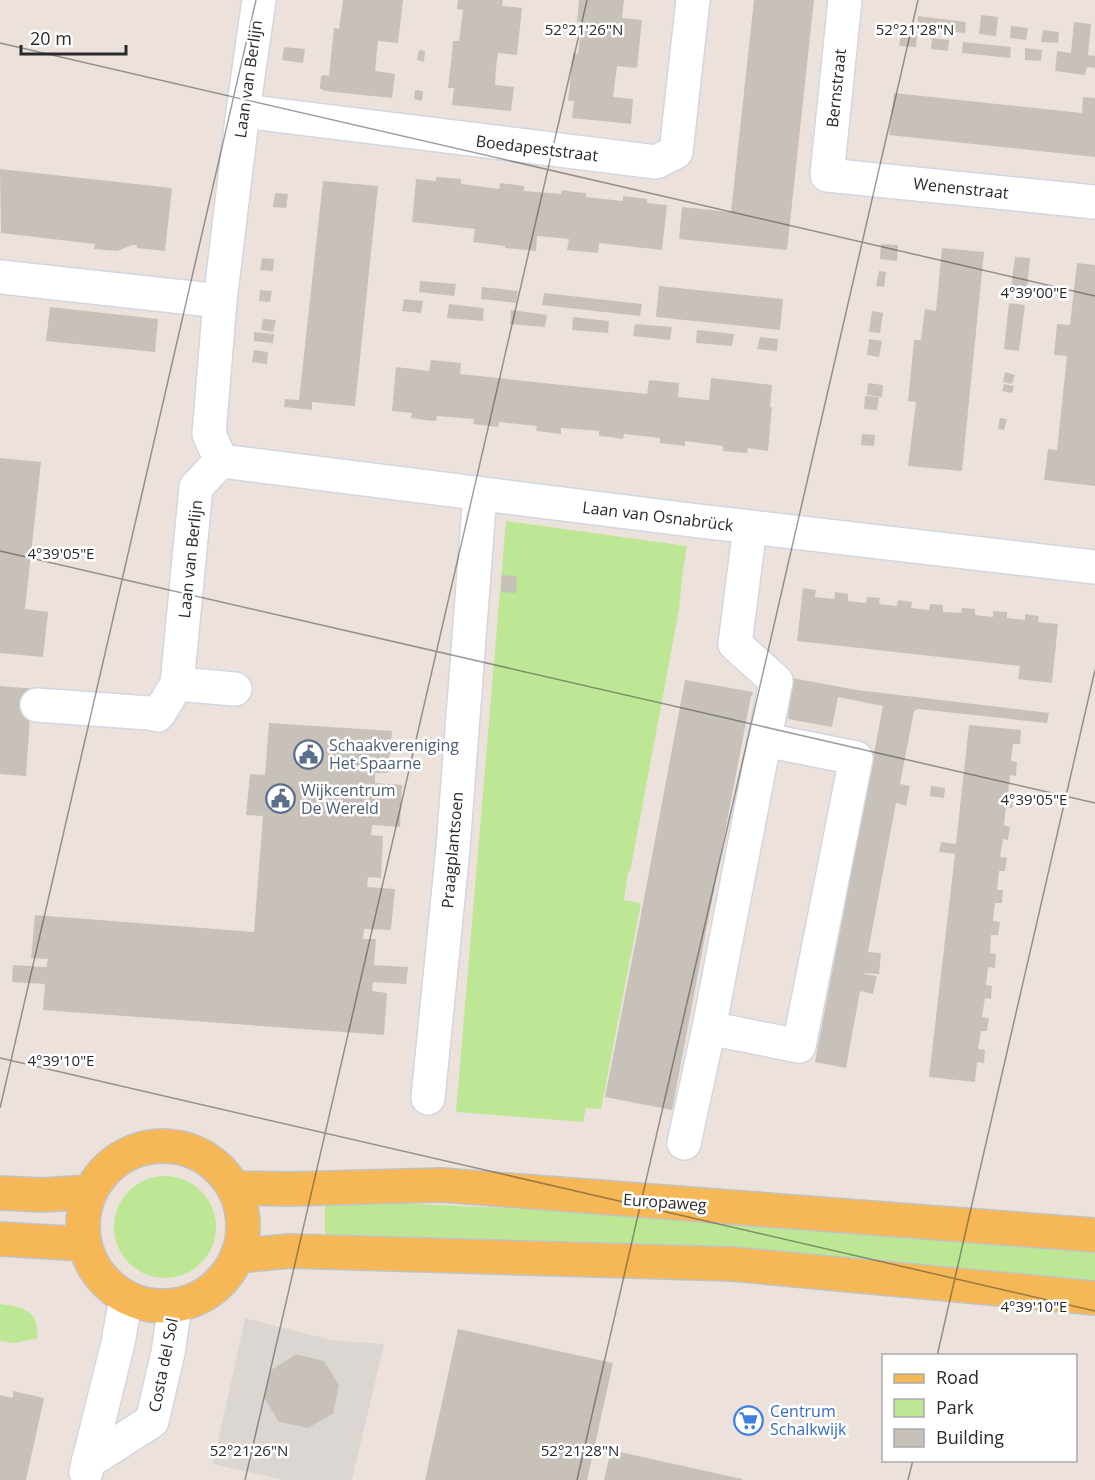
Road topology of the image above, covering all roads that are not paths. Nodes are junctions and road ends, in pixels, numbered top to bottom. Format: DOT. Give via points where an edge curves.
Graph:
graph roads {
  1 [pos="259,0"];
  2 [pos="693,0"];
  3 [pos="845,0"];
  4 [pos="243,111"];
  5 [pos="827,175"];
  6 [pos="1095,202"];
  7 [pos="0,277"];
  8 [pos="220,301"];
  9 [pos="220,460"];
  10 [pos="480,494"];
  11 [pos="750,527"];
  12 [pos="1095,567"];
  13 [pos="177,684"];
  14 [pos="235,689"];
  15 [pos="37,705"];
  16 [pos="765,740"];
  17 [pos="709,1028"];
  18 [pos="428,1098"];
  19 [pos="684,1143"];
  20 [pos="234,1188"];
  21 [pos="89,1192"];
  22 [pos="0,1193"];
  23 [pos="1095,1235"];
  24 [pos="0,1239"];
  25 [pos="84,1244"];
  26 [pos="237,1256"];
  27 [pos="126,1298"];
  28 [pos="1095,1298"];
  29 [pos="175,1305"];
  30 [pos="86,1471"];
  1 -- 4 [label="street, Laan van Berlijn"];
  2 -- 4 [label="street, Boedapeststraat" via="676,152 656,162"];
  3 -- 5 [label="street, Bernstraat"];
  4 -- 8 [label="street, Laan van Berlijn"];
  5 -- 6 [label="street, Wenenstraat"];
  7 -- 8 [label="street"];
  8 -- 9 [label="street, Laan van Berlijn" via="209,434"];
  9 -- 10 [label="street, Laan van Osnabrück"];
  9 -- 13 [label="street, Laan van Berlijn" via="196,488"];
  10 -- 11 [label="street, Laan van Osnabrück"];
  10 -- 18 [label="street, Praagplantsoen" via="453,848"];
  11 -- 12 [label="street, Laan van Osnabrück"];
  11 -- 16 [label="street" via="735,644 776,681"];
  13 -- 14 [label="street"];
  13 -- 15 [label="street, Laan van Berlijn" via="158,715"];
  16 -- 17 [label="street"];
  16 -- 17 [label="street" via="856,758 799,1046"];
  17 -- 19 [label="street"];
  20 -- 21 [label="main road" via="221,1170 203,1156 182,1147 160,1145 118,1158"];
  20 -- 23 [label="main road, Europaweg" via="441,1185"];
  20 -- 26 [label="main road" via="242,1210 243,1233"];
  21 -- 22 [label="main road"];
  21 -- 25 [label="main road" via="82,1226"];
  24 -- 25 [label="main road"];
  25 -- 27 [label="main road" via="92,1266"];
  26 -- 28 [label="main road" via="290,1251 732,1264"];
  26 -- 29 [label="main road" via="213,1289 195,1300"];
  27 -- 29 [label="main road" via="150,1306"];
  27 -- 30 [label="street, Costa del Sol"];
  29 -- 30 [label="street, Costa del Sol" via="152,1421"];
}
